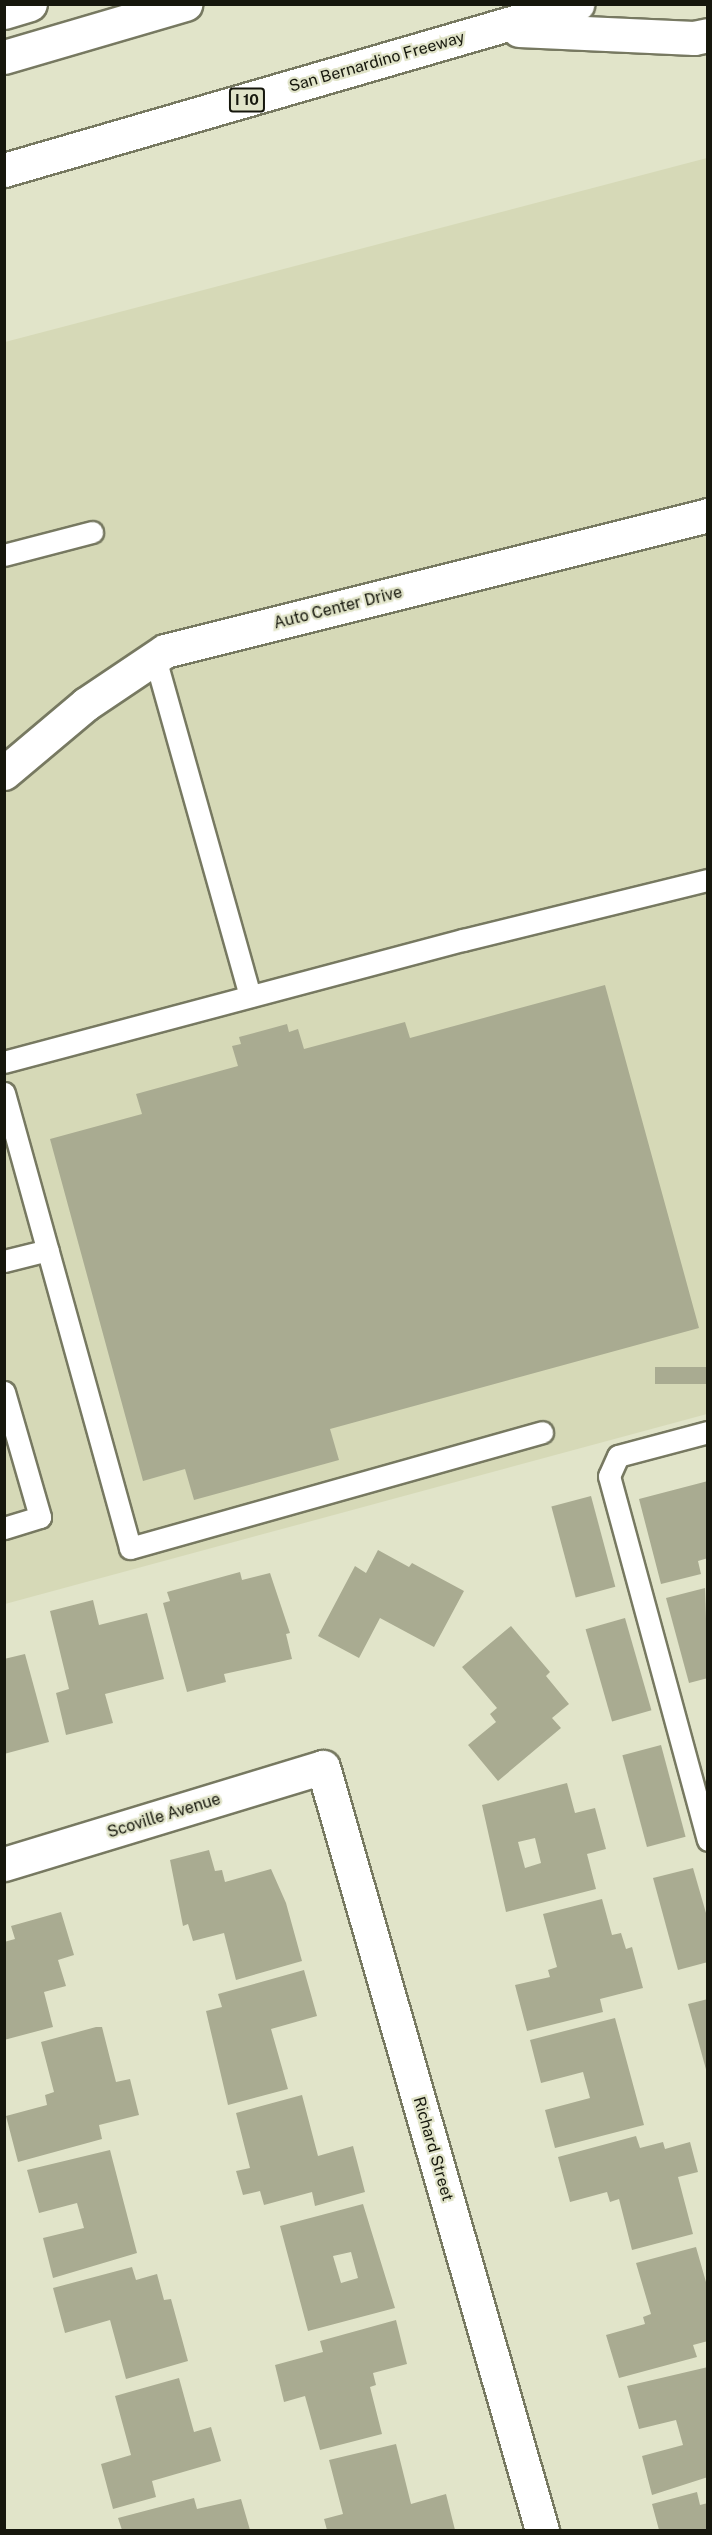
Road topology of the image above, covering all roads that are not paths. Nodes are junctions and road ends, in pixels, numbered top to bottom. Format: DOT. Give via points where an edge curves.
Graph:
graph roads {
  1 [pos="30,4"];
  2 [pos="185,4"];
  3 [pos="577,4"];
  4 [pos="4,12"];
  5 [pos="490,29"];
  6 [pos="708,35"];
  7 [pos="4,57"];
  8 [pos="4,170"];
  9 [pos="708,515"];
  10 [pos="92,532"];
  11 [pos="4,555"];
  12 [pos="155,658"];
  13 [pos="4,773"];
  14 [pos="708,880"];
  15 [pos="250,996"];
  16 [pos="4,1062"];
  17 [pos="4,1093"];
  18 [pos="48,1250"];
  19 [pos="4,1262"];
  20 [pos="4,1392"];
  21 [pos="542,1432"];
  22 [pos="708,1432"];
  23 [pos="4,1528"];
  24 [pos="323,1767"];
  25 [pos="708,1840"];
  26 [pos="4,1864"];
  27 [pos="542,2530"];
  1 -- 4 [label="main road"];
  2 -- 7 [label="main road"];
  3 -- 5 [label="main road, San Bernardino Freeway / I 10"];
  5 -- 6 [label="main road" via="694,38"];
  5 -- 8 [label="main road, San Bernardino Freeway / I 10"];
  9 -- 12 [label="main road, Auto Center Drive" via="176,648"];
  10 -- 11 [label="lane"];
  12 -- 13 [label="main road, Auto Center Drive" via="86,704"];
  12 -- 15 [label="lane"];
  14 -- 15 [label="lane"];
  15 -- 16 [label="lane"];
  17 -- 18 [label="lane"];
  18 -- 19 [label="lane"];
  18 -- 21 [label="lane" via="130,1548"];
  20 -- 23 [label="lane" via="40,1517"];
  22 -- 25 [label="lane" via="618,1456 609,1476"];
  24 -- 26 [label="main road, Scoville Avenue"];
  24 -- 27 [label="main road, Richard Street"];
}
